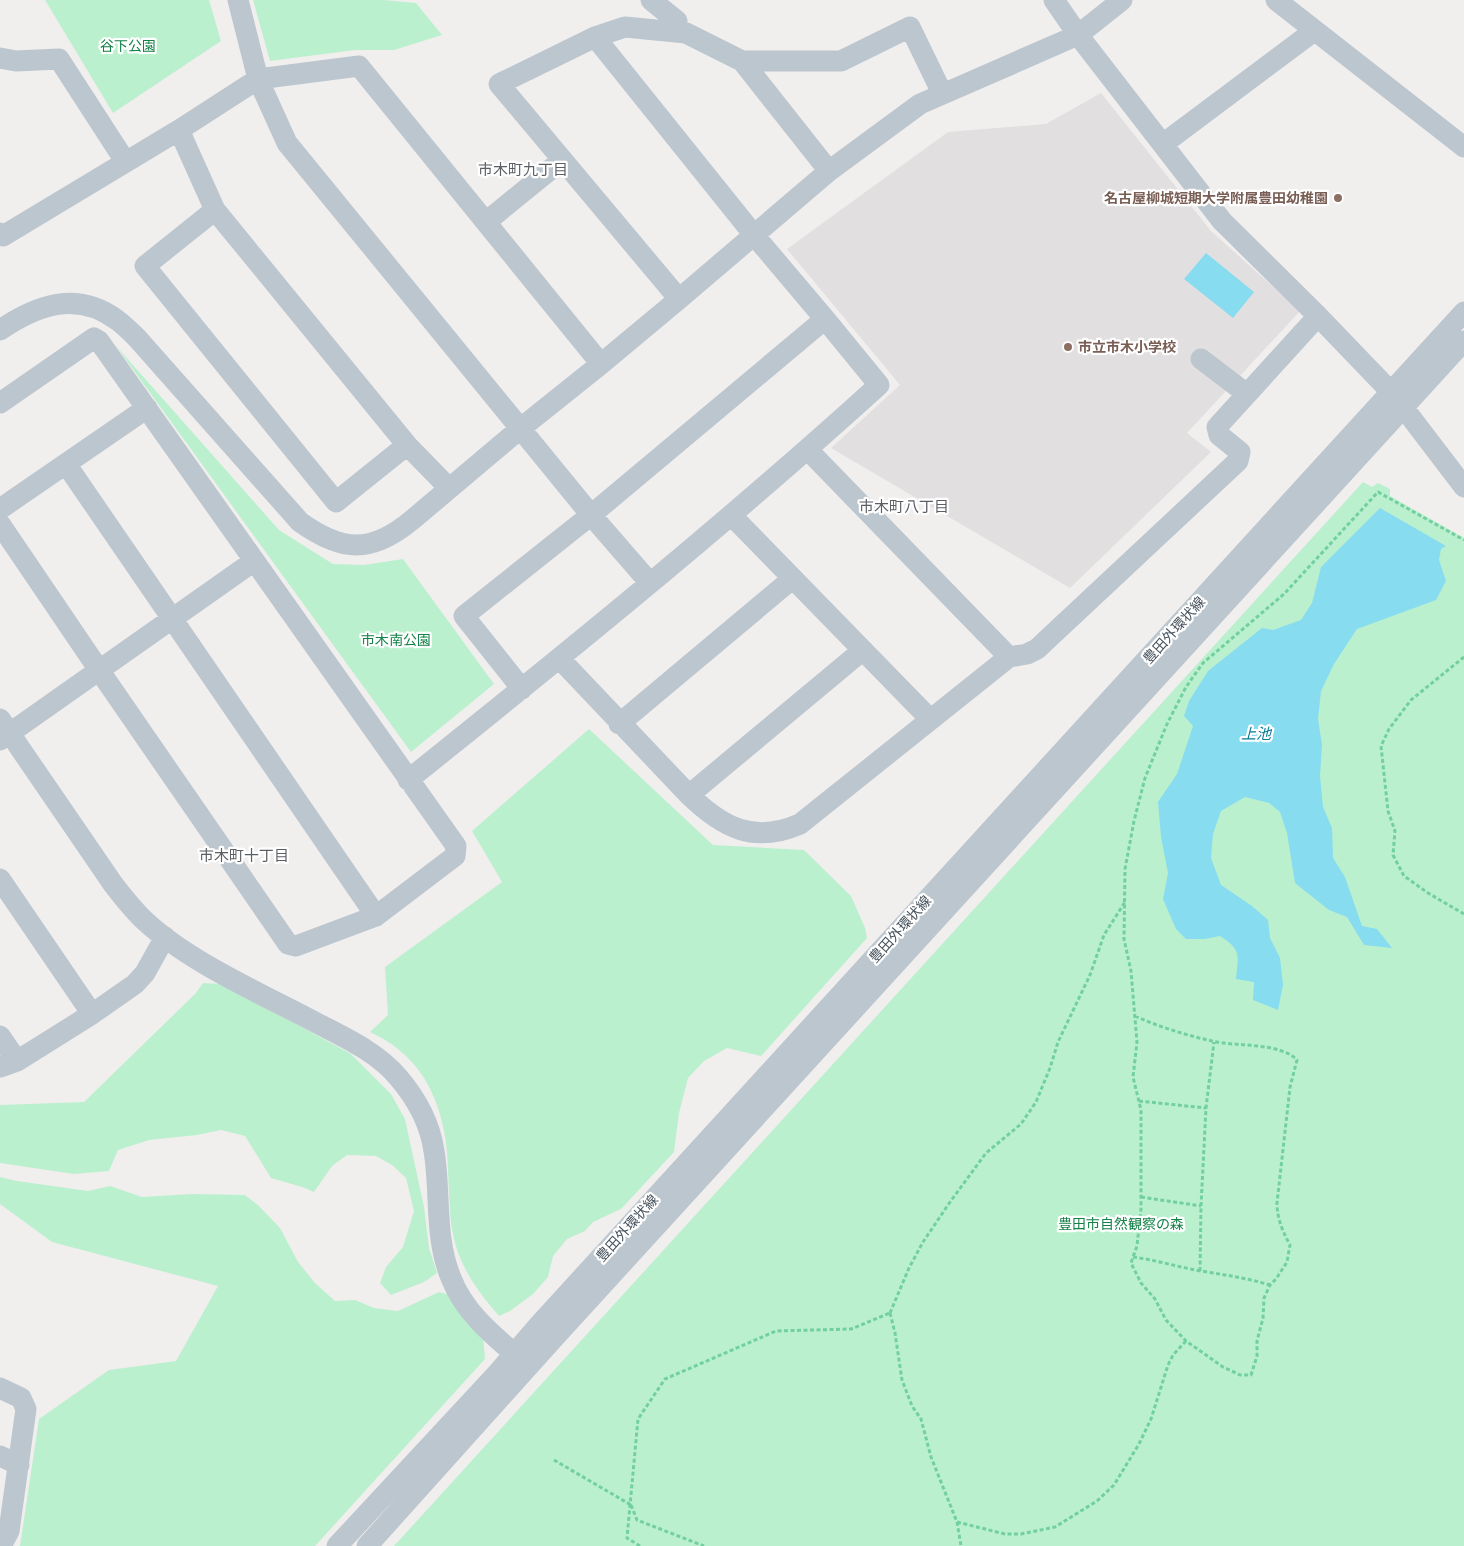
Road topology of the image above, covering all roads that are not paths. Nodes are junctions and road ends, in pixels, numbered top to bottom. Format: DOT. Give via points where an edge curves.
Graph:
graph roads {
  1 [pos="238,0"];
  2 [pos="651,0"];
  3 [pos="680,0"];
  4 [pos="1054,0"];
  5 [pos="1122,0"];
  6 [pos="1276,0"];
  7 [pos="676,26"];
  8 [pos="1314,31"];
  9 [pos="1078,35"];
  10 [pos="594,37"];
  11 [pos="0,58"];
  12 [pos="742,61"];
  13 [pos="258,79"];
  14 [pos="942,93"];
  15 [pos="178,130"];
  16 [pos="1460,135"];
  17 [pos="1163,144"];
  18 [pos="562,160"];
  19 [pos="125,161"];
  20 [pos="829,171"];
  21 [pos="215,210"];
  22 [pos="486,222"];
  23 [pos="0,233"];
  24 [pos="754,235"];
  25 [pos="679,299"];
  26 [pos="1464,312"];
  27 [pos="1318,316"];
  28 [pos="825,319"];
  29 [pos="0,330"];
  30 [pos="1464,341"];
  31 [pos="1201,360"];
  32 [pos="601,364"];
  33 [pos="1247,394"];
  34 [pos="1397,400"];
  35 [pos="0,403"];
  36 [pos="147,408"];
  37 [pos="521,428"];
  38 [pos="407,445"];
  39 [pos="808,450"];
  40 [pos="66,464"];
  41 [pos="1464,487"];
  42 [pos="449,488"];
  43 [pos="0,509"];
  44 [pos="592,515"];
  45 [pos="732,515"];
  46 [pos="0,524"];
  47 [pos="254,561"];
  48 [pos="792,579"];
  49 [pos="650,584"];
  50 [pos="173,618"];
  51 [pos="863,650"];
  52 [pos="1009,657"];
  53 [pos="559,658"];
  54 [pos="99,670"];
  55 [pos="522,689"];
  56 [pos="930,720"];
  57 [pos="619,724"];
  58 [pos="3,731"];
  59 [pos="408,780"];
  60 [pos="689,795"];
  61 [pos="0,879"];
  62 [pos="376,916"];
  63 [pos="165,937"];
  64 [pos="92,1014"];
  65 [pos="0,1036"];
  66 [pos="9,1064"];
  67 [pos="522,1360"];
  68 [pos="0,1388"];
  69 [pos="9,1460"];
  70 [pos="1,1546"];
  71 [pos="337,1546"];
  72 [pos="367,1546"];
  1 -- 13 [label="street"];
  2 -- 7 [label="street"];
  3 -- 7 [label="street"];
  4 -- 9 [label="street"];
  5 -- 9 [label="street"];
  6 -- 8 [label="street"];
  7 -- 10 [label="street" via="625,27"];
  7 -- 12 [label="street"];
  8 -- 16 [label="street"];
  8 -- 17 [label="street"];
  9 -- 14 [label="street"];
  9 -- 17 [label="street"];
  10 -- 18 [label="street" via="499,84"];
  10 -- 24 [label="street"];
  11 -- 19 [label="street" via="59,59"];
  12 -- 14 [label="street" via="841,61 910,27"];
  12 -- 20 [label="street"];
  13 -- 15 [label="street"];
  13 -- 22 [label="street" via="360,66"];
  13 -- 37 [label="street" via="287,143"];
  14 -- 20 [label="street" via="920,104"];
  15 -- 19 [label="street"];
  15 -- 21 [label="street"];
  17 -- 27 [label="street" via="1222,221"];
  18 -- 22 [label="street"];
  18 -- 25 [label="street"];
  19 -- 23 [label="street" via="3,236"];
  20 -- 24 [label="street"];
  21 -- 38 [label="street"];
  21 -- 38 [label="street" via="145,266 336,502"];
  22 -- 32 [label="street"];
  24 -- 25 [label="street"];
  24 -- 28 [label="street"];
  25 -- 32 [label="street"];
  26 -- 34 [label="street, 豊田外環状線"];
  27 -- 33 [label="street"];
  27 -- 34 [label="street"];
  28 -- 39 [label="street" via="879,385"];
  28 -- 44 [label="street"];
  29 -- 42 [label="street" via="20,316 56,303 84,305 109,314 137,338 300,522 328,539 361,545 382,540 395,534"];
  30 -- 34 [label="street, 豊田外環状線"];
  31 -- 33 [label="street"];
  32 -- 37 [label="street"];
  33 -- 52 [label="street" via="1217,427 1218,435 1240,452 1238,461 1037,648 1027,654"];
  34 -- 41 [label="street"];
  34 -- 67 [label="street, 豊田外環状線"];
  35 -- 36 [label="street" via="94,338"];
  36 -- 40 [label="street"];
  36 -- 47 [label="street"];
  37 -- 42 [label="street"];
  37 -- 44 [label="street"];
  38 -- 42 [label="street"];
  39 -- 45 [label="street"];
  39 -- 52 [label="street"];
  40 -- 43 [label="street"];
  40 -- 50 [label="street"];
  44 -- 49 [label="street"];
  44 -- 55 [label="street" via="464,616"];
  45 -- 48 [label="street"];
  45 -- 49 [label="street"];
  46 -- 54 [label="street"];
  47 -- 50 [label="street"];
  47 -- 59 [label="street"];
  48 -- 51 [label="street"];
  48 -- 57 [label="street"];
  49 -- 53 [label="street"];
  50 -- 54 [label="street"];
  50 -- 62 [label="street"];
  51 -- 56 [label="street"];
  51 -- 60 [label="street"];
  52 -- 56 [label="street"];
  53 -- 55 [label="street"];
  53 -- 57 [label="street"];
  54 -- 58 [label="street"];
  54 -- 62 [label="street" via="288,944 296,946"];
  55 -- 59 [label="street"];
  56 -- 60 [label="street" via="795,826 751,833 733,828 718,820"];
  57 -- 60 [label="street"];
  58 -- 63 [label="street" via="112,884 134,910"];
  59 -- 62 [label="street" via="456,846 455,856"];
  61 -- 64 [label="street"];
  63 -- 64 [label="street" via="145,973 135,984"];
  63 -- 67 [label="street" via="198,960 368,1050 397,1076 419,1106 431,1136 439,1228 451,1278 471,1314"];
  64 -- 66 [label="street"];
  65 -- 66 [label="street"];
  67 -- 71 [label="street, 豊田外環状線" via="495,1376"];
  67 -- 72 [label="street, 豊田外環状線"];
  68 -- 69 [label="street" via="21,1398 26,1409"];
  69 -- 70 [label="street" via="9,1531"];
}
